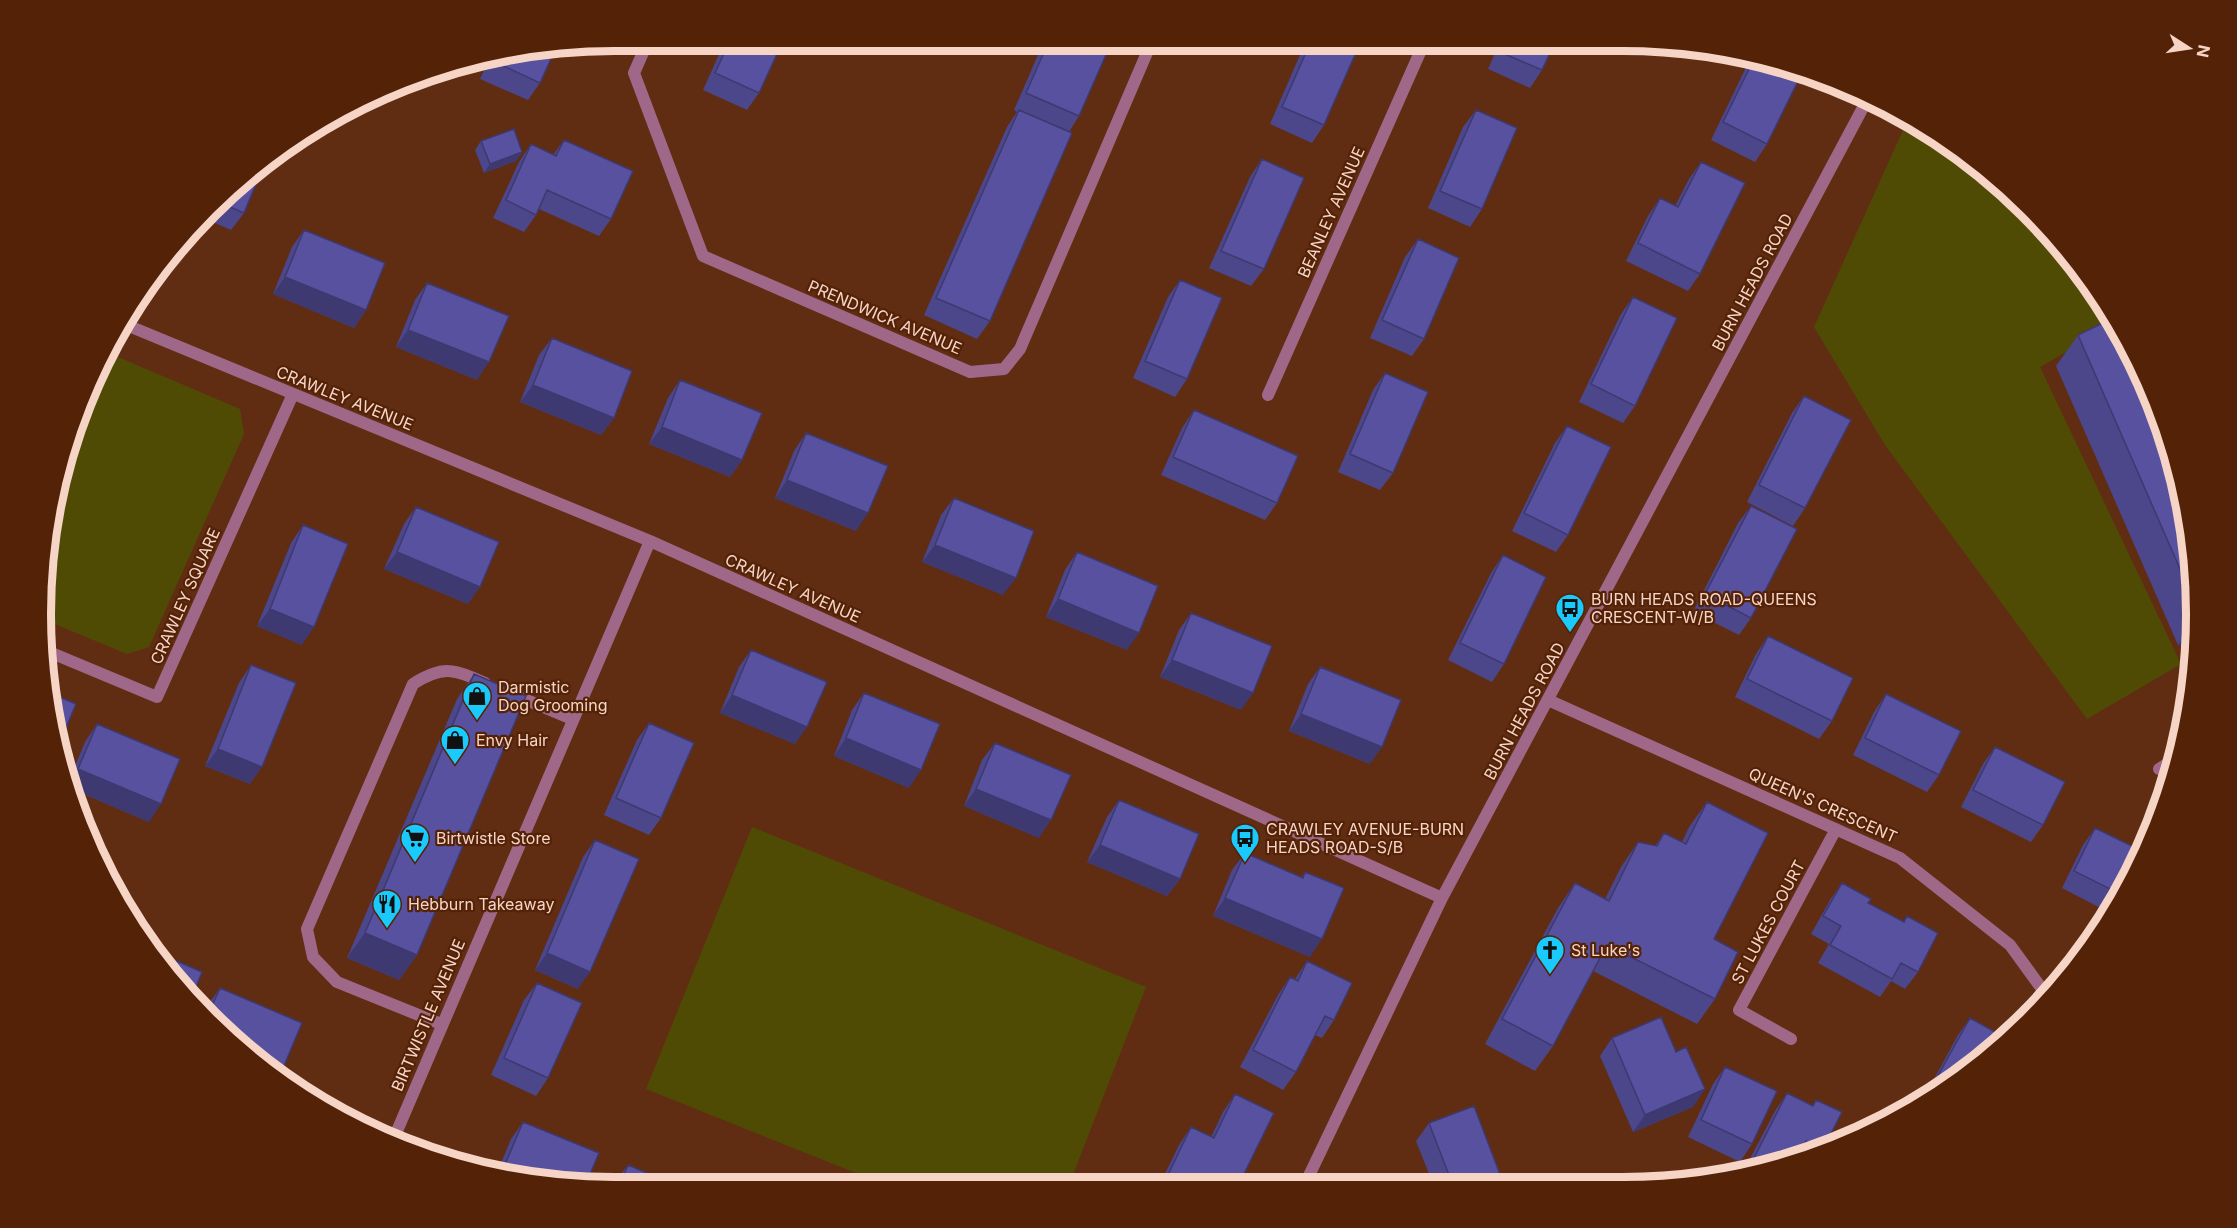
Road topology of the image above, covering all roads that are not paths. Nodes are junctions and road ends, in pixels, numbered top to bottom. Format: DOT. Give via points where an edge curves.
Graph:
graph roads {
  1 [pos="643,51"];
  2 [pos="1148,51"];
  3 [pos="1421,51"];
  4 [pos="1864,106"];
  5 [pos="130,326"];
  6 [pos="293,394"];
  7 [pos="1268,395"];
  8 [pos="650,541"];
  9 [pos="52,653"];
  10 [pos="1548,700"];
  11 [pos="572,719"];
  12 [pos="2165,765"];
  13 [pos="2159,769"];
  14 [pos="1836,829"];
  15 [pos="1442,898"];
  16 [pos="2042,989"];
  17 [pos="441,1024"];
  18 [pos="1791,1039"];
  19 [pos="396,1133"];
  20 [pos="1308,1177"];
  1 -- 2 [label="street, PRENDWICK AVENUE" via="634,73 703,256 970,372 1004,369 1020,349"];
  3 -- 7 [label="street, BEANLEY AVENUE"];
  4 -- 10 [label="street, BURN HEADS ROAD"];
  5 -- 6 [label="street, CRAWLEY AVENUE"];
  6 -- 8 [label="street, CRAWLEY AVENUE"];
  6 -- 9 [label="street, CRAWLEY SQUARE" via="157,697"];
  8 -- 11 [label="street, BIRTWISTLE AVENUE"];
  8 -- 15 [label="street, CRAWLEY AVENUE"];
  10 -- 14 [label="street, QUEEN'S CRESCENT"];
  10 -- 15 [label="street, BURN HEADS ROAD"];
  11 -- 17 [label="street, BIRTWISTLE AVENUE"];
  11 -- 17 [label="street" via="457,670 431,672 413,684 307,929 313,957 337,982"];
  12 -- 13 [label="street"];
  14 -- 16 [label="street, QUEEN'S CRESCENT" via="1900,858 2010,945"];
  14 -- 18 [label="street, ST LUKES COURT" via="1739,1010"];
  15 -- 20 [label="street, BURN HEADS ROAD"];
  17 -- 19 [label="street, BIRTWISTLE AVENUE"];
}
